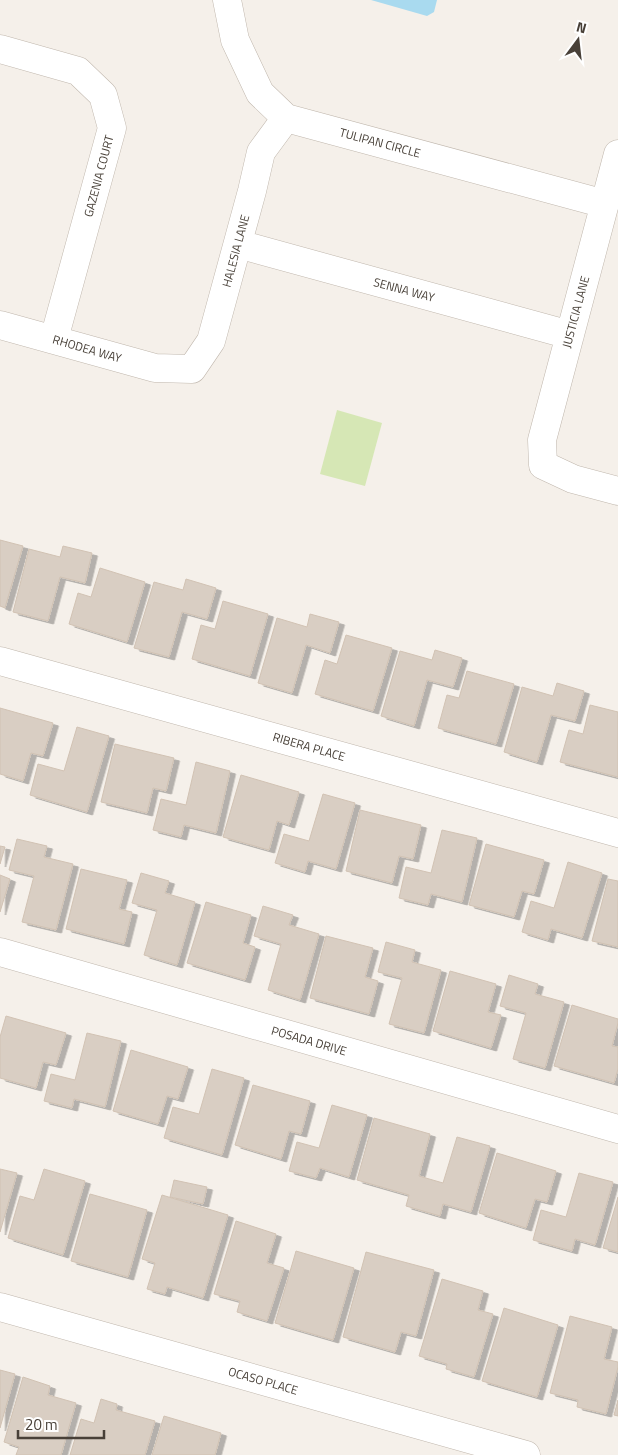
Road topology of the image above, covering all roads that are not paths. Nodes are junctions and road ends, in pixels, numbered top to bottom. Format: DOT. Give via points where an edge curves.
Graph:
graph roads {
  1 [pos="228,0"];
  2 [pos="0,49"];
  3 [pos="286,118"];
  4 [pos="618,154"];
  5 [pos="605,204"];
  6 [pos="238,244"];
  7 [pos="0,325"];
  8 [pos="570,335"];
  9 [pos="54,339"];
  10 [pos="175,369"];
  11 [pos="618,491"];
  12 [pos="0,661"];
  13 [pos="618,833"];
  14 [pos="0,952"];
  15 [pos="618,1129"];
  16 [pos="0,1307"];
  17 [pos="526,1455"];
  1 -- 3 [label="street, TULIPAN CIRCLE" via="236,40 260,93"];
  2 -- 9 [label="street, GAZENIA COURT" via="78,71 103,96 112,128"];
  3 -- 5 [label="street, TULIPAN CIRCLE"];
  3 -- 6 [label="street, HALESIA LANE" via="261,152"];
  4 -- 5 [label="street, JUSTICIA LANE"];
  5 -- 8 [label="street, JUSTICIA LANE"];
  6 -- 8 [label="street, SENNA WAY"];
  6 -- 10 [label="street, HALESIA LANE" via="211,341 192,369"];
  7 -- 9 [label="street, RHODEA WAY"];
  8 -- 11 [label="street, JUSTICIA LANE" via="542,440 543,465 573,479"];
  9 -- 10 [label="street, RHODEA WAY" via="155,368"];
  12 -- 13 [label="street, RIBERA PLACE"];
  14 -- 15 [label="street, POSADA DRIVE"];
  16 -- 17 [label="street, OCASO PLACE"];
}
